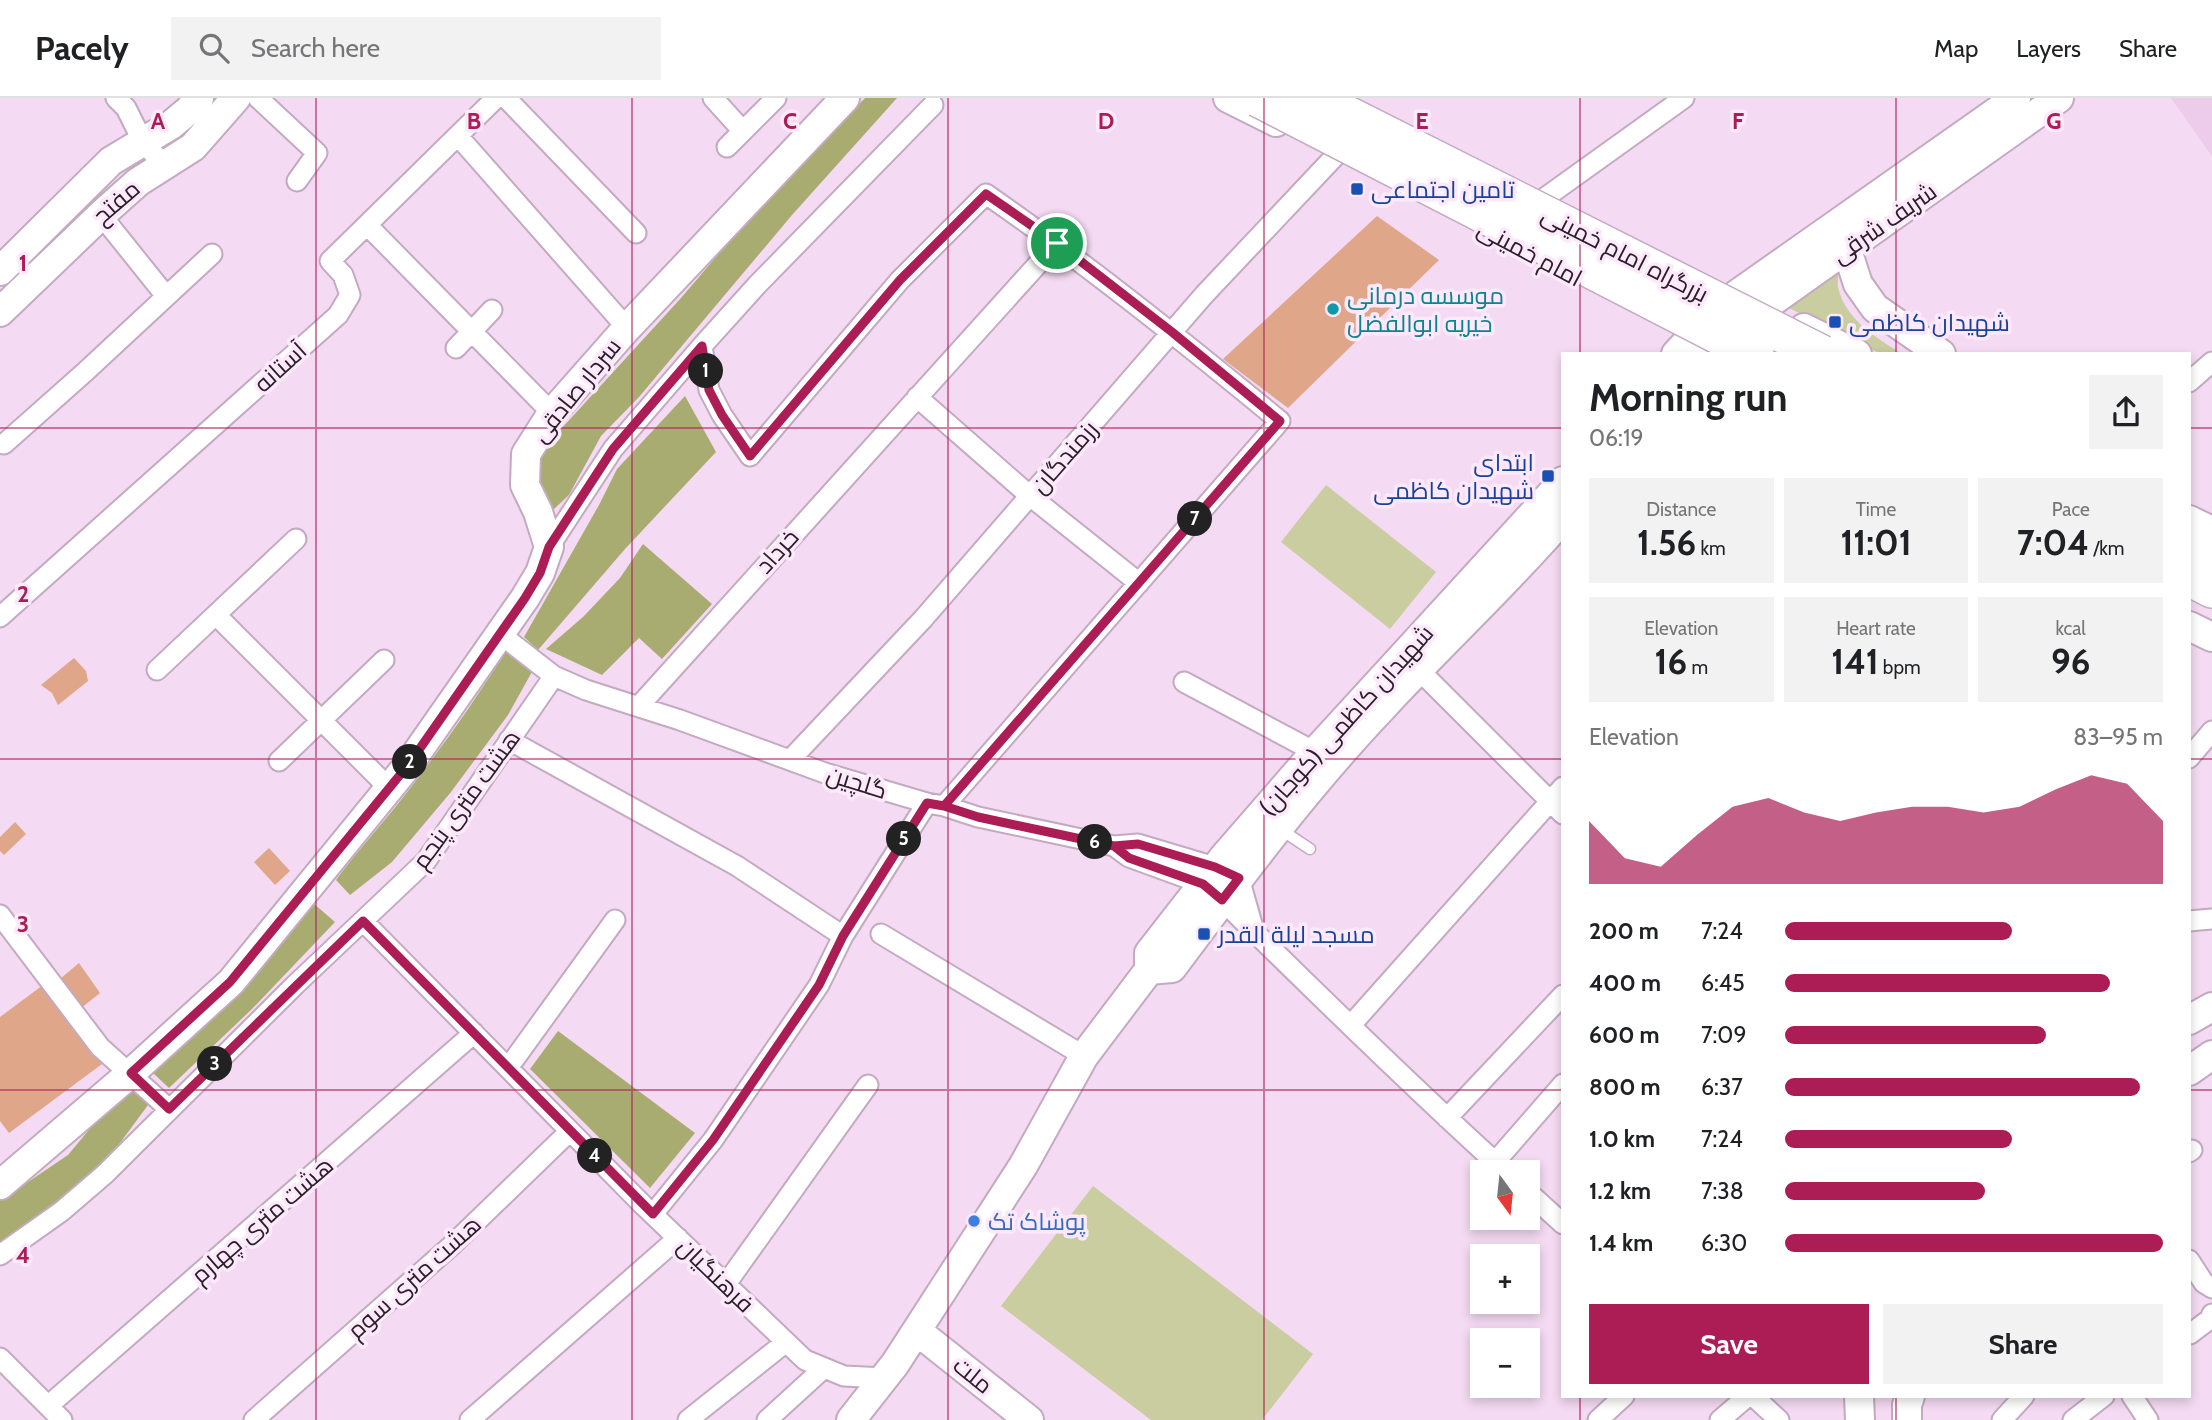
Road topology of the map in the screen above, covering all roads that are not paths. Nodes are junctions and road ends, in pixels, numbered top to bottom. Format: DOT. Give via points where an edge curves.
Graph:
graph roads {
  1 [pos="116,98"];
  2 [pos="199,98"];
  3 [pos="236,98"];
  4 [pos="258,98"];
  5 [pos="496,98"];
  6 [pos="506,98"];
  7 [pos="713,98"];
  8 [pos="776,98"];
  9 [pos="845,98"];
  10 [pos="1228,98"];
  11 [pos="1258,98"];
  12 [pos="1314,98"];
  13 [pos="1353,98"];
  14 [pos="1684,98"];
  15 [pos="2016,98"];
  16 [pos="2059,98"];
  17 [pos="933,105"];
  18 [pos="742,130"];
  19 [pos="458,136"];
  20 [pos="144,142"];
  21 [pos="727,147"];
  22 [pos="1338,153"];
  23 [pos="164,165"];
  24 [pos="297,181"];
  25 [pos="1546,197"];
  26 [pos="101,215"];
  27 [pos="367,226"];
  28 [pos="636,233"];
  29 [pos="1057,243"];
  30 [pos="1847,250"];
  31 [pos="212,254"];
  32 [pos="0,271"];
  33 [pos="1736,295"];
  34 [pos="166,296"];
  35 [pos="1763,308"];
  36 [pos="492,310"];
  37 [pos="0,312"];
  38 [pos="627,328"];
  39 [pos="472,331"];
  40 [pos="1172,332"];
  41 [pos="702,346"];
  42 [pos="456,348"];
  43 [pos="1701,350"];
  44 [pos="1751,352"];
  45 [pos="1818,352"];
  46 [pos="1853,352"];
  47 [pos="1938,352"];
  48 [pos="2212,362"];
  49 [pos="2191,380"];
  50 [pos="917,397"];
  51 [pos="552,413"];
  52 [pos="4,443"];
  53 [pos="1561,483"];
  54 [pos="1030,496"];
  55 [pos="1561,520"];
  56 [pos="2191,521"];
  57 [pos="2212,531"];
  58 [pos="296,539"];
  59 [pos="2191,545"];
  60 [pos="549,547"];
  61 [pos="2212,555"];
  62 [pos="2191,578"];
  63 [pos="1139,583"];
  64 [pos="2191,588"];
  65 [pos="2212,589"];
  66 [pos="2212,599"];
  67 [pos="216,615"];
  68 [pos="0,617"];
  69 [pos="2191,627"];
  70 [pos="502,630"];
  71 [pos="2212,637"];
  72 [pos="384,660"];
  73 [pos="158,670"];
  74 [pos="1419,670"];
  75 [pos="554,676"];
  76 [pos="1184,682"];
  77 [pos="639,706"];
  78 [pos="321,721"];
  79 [pos="2212,731"];
  80 [pos="509,740"];
  81 [pos="1315,752"];
  82 [pos="2191,756"];
  83 [pos="790,760"];
  84 [pos="279,761"];
  85 [pos="389,788"];
  86 [pos="1558,801"];
  87 [pos="936,804"];
  88 [pos="1277,827"];
  89 [pos="1310,849"];
  90 [pos="1220,882"];
  91 [pos="2212,919"];
  92 [pos="615,920"];
  93 [pos="363,921"];
  94 [pos="2191,921"];
  95 [pos="3,924"];
  96 [pos="1255,932"];
  97 [pos="881,934"];
  98 [pos="843,936"];
  99 [pos="1561,997"];
  100 [pos="2212,1007"];
  101 [pos="2191,1019"];
  102 [pos="1351,1025"];
  103 [pos="474,1033"];
  104 [pos="2212,1055"];
  105 [pos="1084,1056"];
  106 [pos="508,1068"];
  107 [pos="2191,1070"];
  108 [pos="131,1073"];
  109 [pos="868,1086"];
  110 [pos="1561,1087"];
  111 [pos="169,1109"];
  112 [pos="1447,1118"];
  113 [pos="570,1131"];
  114 [pos="1492,1160"];
  115 [pos="1505,1160"];
  116 [pos="0,1185"];
  117 [pos="1540,1203"];
  118 [pos="653,1214"];
  119 [pos="1561,1222"];
  120 [pos="678,1238"];
  121 [pos="0,1255"];
  122 [pos="2191,1263"];
  123 [pos="726,1284"];
  124 [pos="2212,1288"];
  125 [pos="2212,1314"];
  126 [pos="917,1331"];
  127 [pos="2191,1333"];
  128 [pos="786,1342"];
  129 [pos="0,1358"];
  130 [pos="824,1368"];
  131 [pos="885,1378"];
  132 [pos="1622,1398"];
  133 [pos="1748,1398"];
  134 [pos="1752,1398"];
  135 [pos="1858,1398"];
  136 [pos="1909,1398"];
  137 [pos="2022,1398"];
  138 [pos="2102,1398"];
  139 [pos="2133,1398"];
  140 [pos="58,1416"];
  141 [pos="254,1420"];
  142 [pos="470,1420"];
  143 [pos="688,1420"];
  144 [pos="767,1420"];
  145 [pos="851,1420"];
  146 [pos="1029,1420"];
  147 [pos="1598,1420"];
  148 [pos="1720,1420"];
  149 [pos="1779,1420"];
  150 [pos="1860,1420"];
  151 [pos="1907,1420"];
  152 [pos="2003,1420"];
  153 [pos="2073,1420"];
  154 [pos="2148,1420"];
  1 -- 20 [label="street"];
  2 -- 20 [label="main road, مفتح" via="171,125"];
  3 -- 23 [label="main road, مفتح" via="193,147"];
  4 -- 24 [label="street" via="317,153"];
  5 -- 19 [label="street, آستانه"];
  6 -- 28 [label="street"];
  7 -- 18 [label="street"];
  8 -- 18 [label="street"];
  9 -- 38 [label="main road, سردار صادقی"];
  10 -- 22 [label="main road, امام خمینی"];
  11 -- 44 [label="highway, بزرگراه امام خمینی, bridge"];
  12 -- 45 [label="highway, بزرگراه امام خمینی, bridge"];
  13 -- 25 [label="main road"];
  14 -- 25 [label="street"];
  15 -- 33 [label="main road, شریف شرقی"];
  16 -- 30 [label="main road, شریف شرقی"];
  17 -- 41 [label="street"];
  18 -- 21 [label="street"];
  19 -- 27 [label="street, آستانه"];
  19 -- 38 [label="street"];
  20 -- 23 [label="street"];
  20 -- 32 [label="main road, مفتح" via="111,161"];
  22 -- 40 [label="street, رزمندگان"];
  22 -- 43 [label="main road, امام خمینی"];
  23 -- 26 [label="main road, مفتح"];
  25 -- 33 [label="main road"];
  26 -- 34 [label="street"];
  26 -- 37 [label="main road, مفتح"];
  27 -- 39 [label="street"];
  27 -- 68 [label="street, آستانه" via="330,261 343,275 350,295 338,315"];
  29 -- 40 [label="street"];
  29 -- 41 [label="street" via="986,194 900,280 750,456 709,390"];
  29 -- 50 [label="street, خرداد"];
  30 -- 35 [label="main road, شریف شرقی"];
  30 -- 47 [label="main road" via="1858,284 1875,308"];
  31 -- 34 [label="street"];
  33 -- 35 [label="main road"];
  33 -- 43 [label="main road, شریف شرقی"];
  34 -- 52 [label="street"];
  35 -- 43 [label="main road, شریف شرقی"];
  35 -- 46 [label="main road"];
  36 -- 39 [label="street"];
  38 -- 51 [label="main road, سردار صادقی"];
  39 -- 42 [label="street"];
  39 -- 51 [label="street"];
  40 -- 54 [label="street, رزمندگان"];
  40 -- 63 [label="street" via="1280,421"];
  41 -- 60 [label="street" via="613,449"];
  48 -- 49 [label="street"];
  50 -- 54 [label="street"];
  50 -- 77 [label="street, خرداد"];
  51 -- 60 [label="main road, سردار صادقی" via="526,454 525,485"];
  53 -- 81 [label="main road, شهیدان کاظمی (کوجان)"];
  54 -- 63 [label="street"];
  54 -- 83 [label="street, رزمندگان" via="923,619"];
  55 -- 74 [label="main road, شهیدان کاظمی (کوجان)"];
  56 -- 57 [label="main road"];
  58 -- 67 [label="street"];
  59 -- 61 [label="highway"];
  60 -- 70 [label="main road" via="540,573"];
  62 -- 65 [label="highway"];
  63 -- 87 [label="street"];
  64 -- 66 [label="main road"];
  67 -- 73 [label="street"];
  67 -- 78 [label="street"];
  69 -- 71 [label="main road"];
  70 -- 75 [label="street, گلچین" via="509,641"];
  70 -- 85 [label="main road"];
  72 -- 78 [label="street"];
  74 -- 86 [label="street"];
  74 -- 88 [label="main road, شهیدان کاظمی (کوجان)"];
  75 -- 77 [label="street, گلچین"];
  75 -- 80 [label="street, هشت متری پنجم"];
  76 -- 81 [label="street"];
  77 -- 83 [label="street, گلچین"];
  78 -- 84 [label="street"];
  78 -- 85 [label="street"];
  79 -- 82 [label="street"];
  80 -- 93 [label="street, هشت متری پنجم" via="426,861"];
  80 -- 98 [label="street" via="737,866"];
  81 -- 90 [label="main road, شهیدان کاظمی (کوجان)"];
  83 -- 87 [label="street, گلچین"];
  85 -- 108 [label="main road" via="230,982"];
  86 -- 102 [label="street"];
  87 -- 90 [label="street, گلچین" via="1114,846 1138,844"];
  87 -- 98 [label="street"];
  88 -- 89 [label="lane"];
  88 -- 90 [label="main road, شهیدان کاظمی (کوجان)"];
  90 -- 96 [label="street"];
  90 -- 96 [label="street"];
  90 -- 105 [label="main road, شهیدان کاظمی (کوجان)" via="1172,968 1149,970"];
  91 -- 94 [label="street"];
  92 -- 106 [label="street"];
  93 -- 103 [label="street, فرهنگیان"];
  93 -- 111 [label="street, هشت متری پنجم"];
  95 -- 108 [label="street" via="100,1047"];
  96 -- 102 [label="street"];
  97 -- 105 [label="street"];
  98 -- 118 [label="street" via="812,996 713,1140"];
  99 -- 112 [label="street"];
  100 -- 101 [label="main road"];
  102 -- 112 [label="street"];
  103 -- 106 [label="street, فرهنگیان"];
  103 -- 140 [label="street, هشت متری چهارم"];
  104 -- 107 [label="main road"];
  105 -- 126 [label="main road, شهیدان کاظمی (کوجان)" via="1023,1166"];
  106 -- 113 [label="street, فرهنگیان"];
  108 -- 111 [label="street"];
  108 -- 116 [label="main road"];
  109 -- 123 [label="street"];
  110 -- 115 [label="street"];
  111 -- 121 [label="street, هشت متری پنجم" via="105,1174"];
  112 -- 114 [label="street"];
  113 -- 118 [label="street, فرهنگیان"];
  113 -- 141 [label="street, هشت متری سوم" via="451,1246"];
  117 -- 119 [label="street"];
  118 -- 120 [label="street, فرهنگیان"];
  120 -- 123 [label="street, فرهنگیان"];
  120 -- 142 [label="street"];
  122 -- 124 [label="street"];
  123 -- 128 [label="street, فرهنگیان"];
  125 -- 127 [label="street"];
  126 -- 131 [label="main road, شهیدان کاظمی (کوجان)"];
  126 -- 146 [label="main road, ملت"];
  128 -- 130 [label="street, فرهنگیان" via="805,1360"];
  128 -- 143 [label="street"];
  129 -- 140 [label="street"];
  130 -- 131 [label="street, فرهنگیان" via="845,1376"];
  130 -- 144 [label="street"];
  131 -- 145 [label="main road, شهیدان کاظمی (کوجان)"];
  132 -- 147 [label="street"];
  133 -- 148 [label="street"];
  134 -- 149 [label="street"];
  135 -- 150 [label="main road"];
  136 -- 151 [label="main road"];
  137 -- 152 [label="street"];
  138 -- 153 [label="street"];
  139 -- 154 [label="street"];
}
